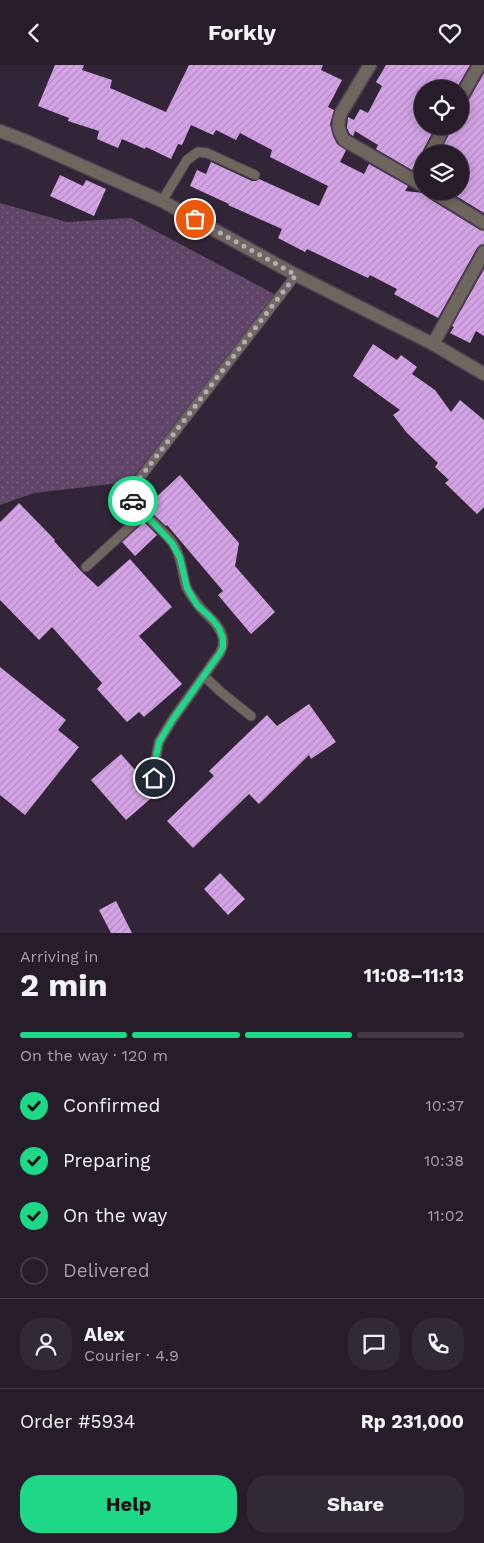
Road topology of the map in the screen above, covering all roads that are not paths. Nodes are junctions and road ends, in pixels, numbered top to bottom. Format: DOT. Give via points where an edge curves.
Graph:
graph roads {
  1 [pos="370,65"];
  2 [pos="479,65"];
  3 [pos="469,83"];
  4 [pos="0,131"];
  5 [pos="255,175"];
  6 [pos="414,180"];
  7 [pos="447,200"];
  8 [pos="162,201"];
  9 [pos="484,223"];
  10 [pos="484,252"];
  11 [pos="296,275"];
  12 [pos="433,344"];
  13 [pos="484,374"];
  14 [pos="145,513"];
  15 [pos="86,567"];
  16 [pos="204,675"];
  17 [pos="251,717"];
  18 [pos="154,778"];
  1 -- 6 [label="street" via="341,113 339,131 344,141"];
  2 -- 3 [label="street"];
  4 -- 8 [label="street"];
  5 -- 8 [label="lane" via="198,152 187,160"];
  7 -- 9 [label="street"];
  8 -- 11 [label="street"];
  10 -- 12 [label="street"];
  11 -- 12 [label="street"];
  11 -- 14 [label="lane" via="139,479 130,496"];
  12 -- 13 [label="street"];
  14 -- 15 [label="lane"];
  14 -- 16 [label="lane" via="172,543 180,558 187,588 197,605 219,628 223,647"];
  16 -- 17 [label="lane"];
  16 -- 18 [label="lane" via="159,742"];
}
